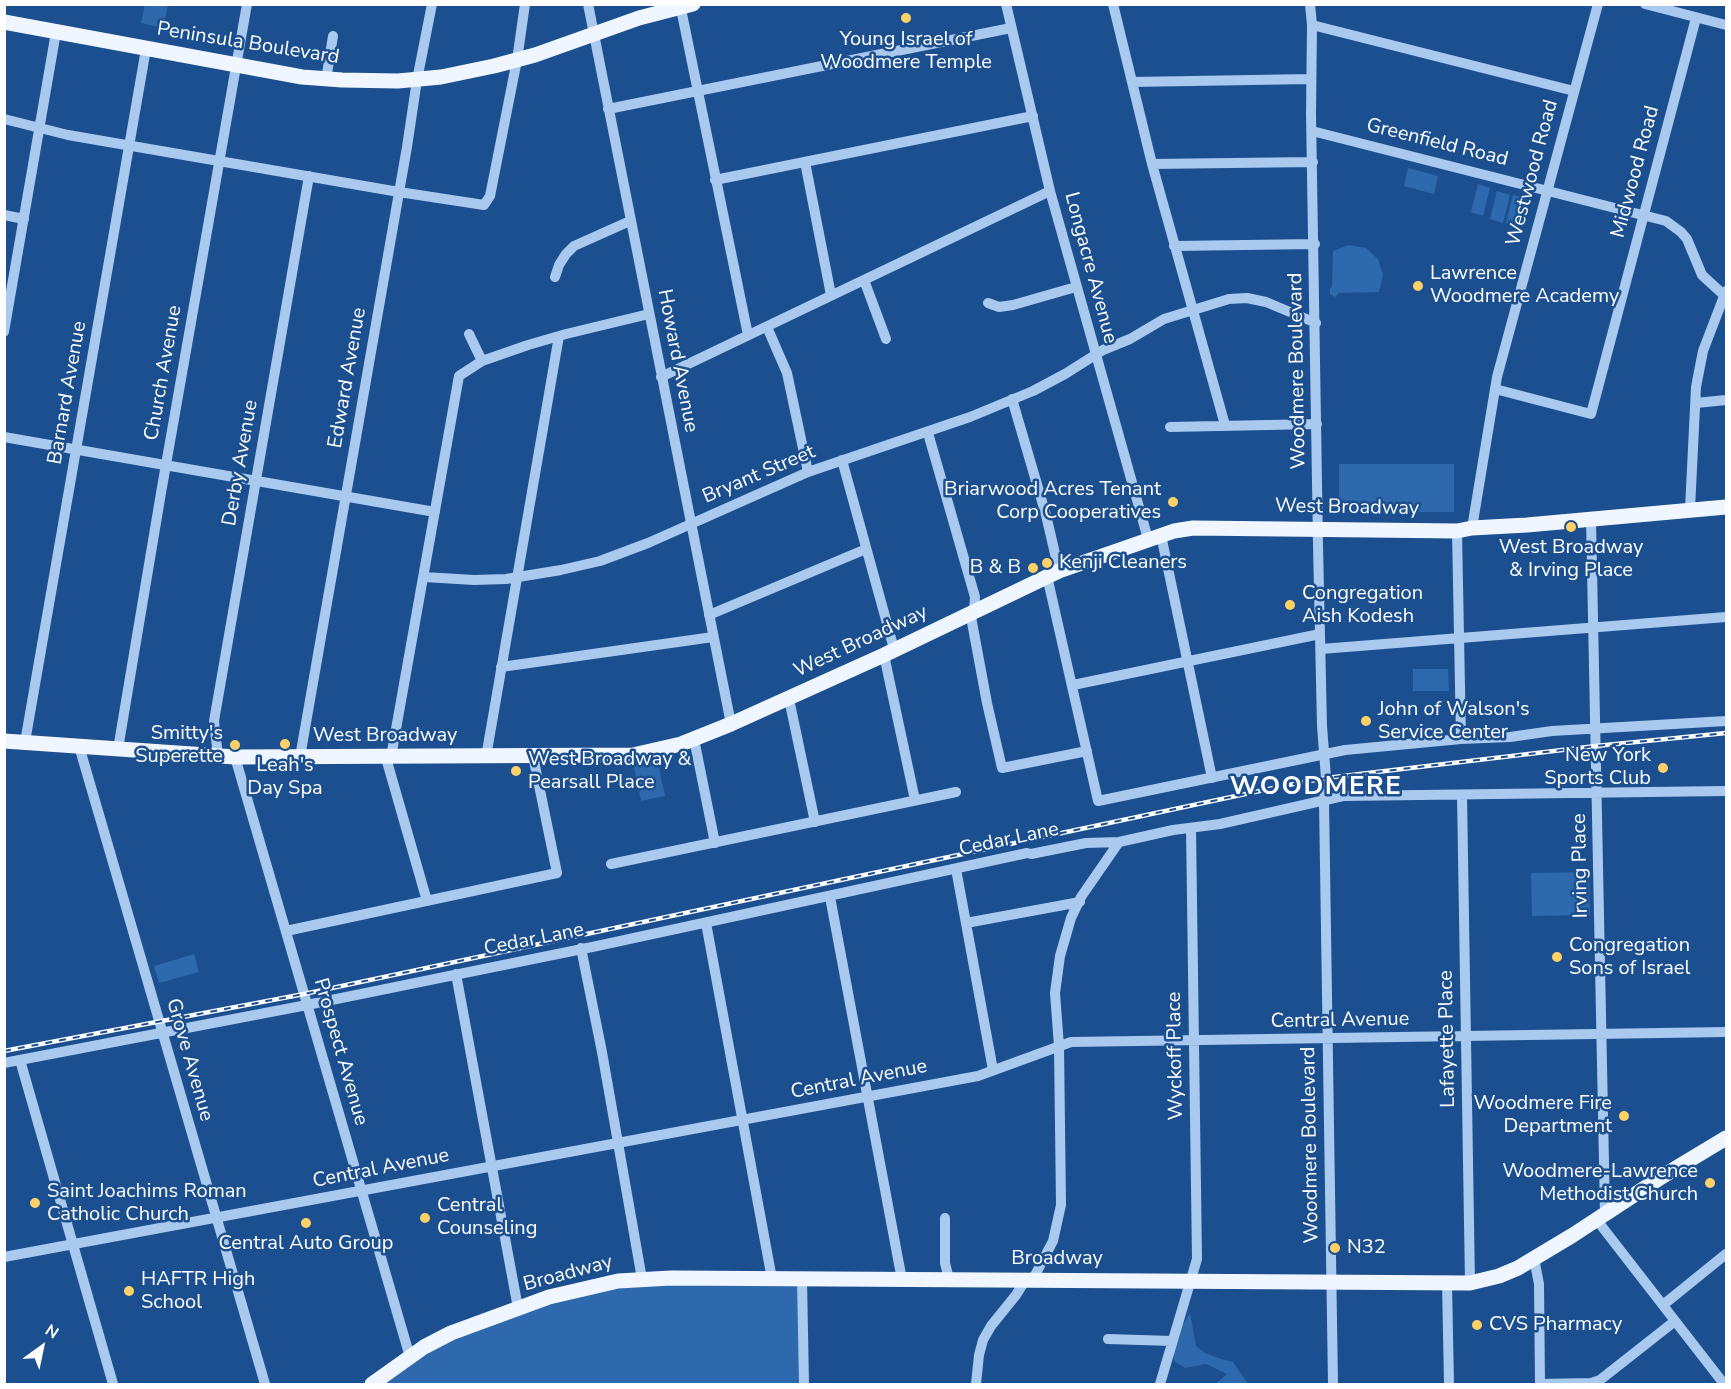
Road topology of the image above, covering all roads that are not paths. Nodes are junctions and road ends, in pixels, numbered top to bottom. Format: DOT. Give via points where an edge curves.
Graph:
graph roads {
  1 [pos="247,4"];
  2 [pos="432,4"];
  3 [pos="525,4"];
  4 [pos="588,4"];
  5 [pos="1006,4"];
  6 [pos="1113,4"];
  7 [pos="1310,4"];
  8 [pos="1598,4"];
  9 [pos="1645,4"];
  10 [pos="685,5"];
  11 [pos="1696,18"];
  12 [pos="4,22"];
  13 [pos="1312,25"];
  14 [pos="1726,25"];
  15 [pos="1011,28"];
  16 [pos="57,32"];
  17 [pos="594,32"];
  18 [pos="333,36"];
  19 [pos="146,49"];
  20 [pos="517,60"];
  21 [pos="236,65"];
  22 [pos="1311,79"];
  23 [pos="326,80"];
  24 [pos="417,80"];
  25 [pos="1132,82"];
  26 [pos="697,90"];
  27 [pos="1574,91"];
  28 [pos="608,109"];
  29 [pos="1033,116"];
  30 [pos="4,119"];
  31 [pos="40,127"];
  32 [pos="1312,130"];
  33 [pos="130,145"];
  34 [pos="219,160"];
  35 [pos="805,162"];
  36 [pos="1313,162"];
  37 [pos="1152,164"];
  38 [pos="309,176"];
  39 [pos="715,180"];
  40 [pos="1547,190"];
  41 [pos="1050,191"];
  42 [pos="399,192"];
  43 [pos="4,215"];
  44 [pos="1643,215"];
  45 [pos="24,219"];
  46 [pos="630,221"];
  47 [pos="1315,244"];
  48 [pos="1174,246"];
  49 [pos="555,277"];
  50 [pos="864,280"];
  51 [pos="1076,287"];
  52 [pos="831,295"];
  53 [pos="1726,295"];
  54 [pos="988,303"];
  55 [pos="7,309"];
  56 [pos="1191,310"];
  57 [pos="649,314"];
  58 [pos="1316,322"];
  59 [pos="766,327"];
  60 [pos="4,332"];
  61 [pos="470,334"];
  62 [pos="748,335"];
  63 [pos="558,336"];
  64 [pos="886,339"];
  65 [pos="1095,356"];
  66 [pos="482,361"];
  67 [pos="661,377"];
  68 [pos="1495,388"];
  69 [pos="1012,399"];
  70 [pos="1726,400"];
  71 [pos="1695,403"];
  72 [pos="1317,424"];
  73 [pos="1225,425"];
  74 [pos="1170,427"];
  75 [pos="928,433"];
  76 [pos="4,438"];
  77 [pos="76,450"];
  78 [pos="842,460"];
  79 [pos="166,465"];
  80 [pos="808,472"];
  81 [pos="256,481"];
  82 [pos="346,497"];
  83 [pos="1726,507"];
  84 [pos="1690,509"];
  85 [pos="435,512"];
  86 [pos="1591,519"];
  87 [pos="691,524"];
  88 [pos="1318,529"];
  89 [pos="1465,529"];
  90 [pos="1155,537"];
  91 [pos="866,549"];
  92 [pos="1053,573"];
  93 [pos="517,576"];
  94 [pos="424,577"];
  95 [pos="974,611"];
  96 [pos="709,615"];
  97 [pos="1726,617"];
  98 [pos="1592,628"];
  99 [pos="1320,634"];
  100 [pos="713,637"];
  101 [pos="1459,637"];
  102 [pos="1321,649"];
  103 [pos="889,652"];
  104 [pos="1187,661"];
  105 [pos="501,667"];
  106 [pos="1073,685"];
  107 [pos="789,699"];
  108 [pos="1726,721"];
  109 [pos="730,724"];
  110 [pos="1596,729"];
  111 [pos="694,739"];
  112 [pos="1461,739"];
  113 [pos="4,741"];
  114 [pos="25,742"];
  115 [pos="78,746"];
  116 [pos="118,748"];
  117 [pos="1087,752"];
  118 [pos="1324,755"];
  119 [pos="218,756"];
  120 [pos="533,756"];
  121 [pos="235,757"];
  122 [pos="300,757"];
  123 [pos="486,757"];
  124 [pos="389,758"];
  125 [pos="1212,778"];
  126 [pos="1726,790"];
  127 [pos="956,792"];
  128 [pos="1597,792"];
  129 [pos="1462,795"];
  130 [pos="915,800"];
  131 [pos="1324,801"];
  132 [pos="815,822"];
  133 [pos="1191,828"];
  134 [pos="1119,842"];
  135 [pos="715,843"];
  136 [pos="611,864"];
  137 [pos="956,869"];
  138 [pos="830,897"];
  139 [pos="427,901"];
  140 [pos="1080,902"];
  141 [pos="706,923"];
  142 [pos="966,923"];
  143 [pos="286,931"];
  144 [pos="582,948"];
  145 [pos="456,974"];
  146 [pos="307,1005"];
  147 [pos="1726,1032"];
  148 [pos="162,1033"];
  149 [pos="1601,1035"];
  150 [pos="1466,1037"];
  151 [pos="1328,1039"];
  152 [pos="1194,1041"];
  153 [pos="1059,1046"];
  154 [pos="20,1060"];
  155 [pos="4,1063"];
  156 [pos="993,1070"];
  157 [pos="868,1097"];
  158 [pos="743,1120"];
  159 [pos="1726,1138"];
  160 [pos="618,1143"];
  161 [pos="492,1166"];
  162 [pos="361,1191"];
  163 [pos="1601,1216"];
  164 [pos="216,1218"];
  165 [pos="945,1218"];
  166 [pos="73,1244"];
  167 [pos="1726,1254"];
  168 [pos="4,1257"];
  169 [pos="1534,1258"];
  170 [pos="642,1279"];
  171 [pos="772,1279"];
  172 [pos="802,1279"];
  173 [pos="949,1279"];
  174 [pos="1030,1279"];
  175 [pos="902,1280"];
  176 [pos="1191,1281"];
  177 [pos="1332,1282"];
  178 [pos="1447,1283"];
  179 [pos="1470,1283"];
  180 [pos="1663,1305"];
  181 [pos="519,1308"];
  182 [pos="1675,1321"];
  183 [pos="1108,1339"];
  184 [pos="1172,1341"];
  185 [pos="410,1357"];
  186 [pos="113,1384"];
  187 [pos="265,1384"];
  188 [pos="372,1384"];
  189 [pos="804,1384"];
  190 [pos="976,1384"];
  191 [pos="1160,1384"];
  192 [pos="1333,1384"];
  193 [pos="1449,1384"];
  194 [pos="1540,1384"];
  195 [pos="1724,1384"];
  1 -- 21 [label="street, Church Avenue"];
  2 -- 24 [label="street, Edward Avenue"];
  3 -- 20 [label="street"];
  4 -- 17 [label="street, Howard Avenue"];
  5 -- 15 [label="street, Longacre Avenue"];
  6 -- 25 [label="street"];
  7 -- 13 [label="street, Woodmere Boulevard"];
  8 -- 27 [label="street, Westwood Road"];
  9 -- 11 [label="street"];
  10 -- 17 [label="main road, Peninsula Boulevard"];
  10 -- 26 [label="street"];
  11 -- 14 [label="street"];
  11 -- 44 [label="street, Midwood Road"];
  12 -- 16 [label="main road, Peninsula Boulevard"];
  13 -- 22 [label="street, Woodmere Boulevard"];
  13 -- 27 [label="street"];
  15 -- 26 [label="street"];
  15 -- 29 [label="street, Longacre Avenue"];
  16 -- 19 [label="main road, Peninsula Boulevard"];
  16 -- 31 [label="street"];
  17 -- 20 [label="main road, Peninsula Boulevard"];
  17 -- 28 [label="street, Howard Avenue"];
  18 -- 23 [label="street"];
  19 -- 21 [label="main road, Peninsula Boulevard"];
  19 -- 33 [label="street, Barnard Avenue"];
  20 -- 24 [label="main road, Peninsula Boulevard"];
  20 -- 42 [label="street" via="490,196 484,205"];
  21 -- 23 [label="main road, Peninsula Boulevard"];
  21 -- 34 [label="street, Church Avenue"];
  22 -- 25 [label="street"];
  22 -- 32 [label="street, Woodmere Boulevard"];
  23 -- 24 [label="main road, Peninsula Boulevard"];
  24 -- 42 [label="street, Edward Avenue"];
  25 -- 37 [label="street"];
  26 -- 28 [label="street"];
  26 -- 39 [label="street"];
  27 -- 40 [label="street, Westwood Road"];
  28 -- 46 [label="street, Howard Avenue"];
  29 -- 35 [label="street"];
  29 -- 41 [label="street, Longacre Avenue"];
  30 -- 31 [label="street"];
  31 -- 33 [label="street"];
  31 -- 45 [label="street"];
  32 -- 36 [label="street, Woodmere Boulevard"];
  32 -- 40 [label="street, Greenfield Road"];
  33 -- 34 [label="street"];
  33 -- 77 [label="street, Barnard Avenue"];
  34 -- 38 [label="street"];
  34 -- 79 [label="street, Church Avenue"];
  35 -- 39 [label="street"];
  35 -- 52 [label="street"];
  36 -- 37 [label="street"];
  36 -- 47 [label="street, Woodmere Boulevard"];
  37 -- 48 [label="street"];
  38 -- 42 [label="street"];
  38 -- 81 [label="street, Derby Avenue"];
  39 -- 62 [label="street"];
  40 -- 44 [label="street, Greenfield Road"];
  40 -- 68 [label="street, Westwood Road"];
  41 -- 50 [label="street"];
  41 -- 51 [label="street, Longacre Avenue"];
  42 -- 82 [label="street, Edward Avenue"];
  43 -- 45 [label="street"];
  44 -- 53 [label="street, Greenfield Road" via="1666,221 1681,231 1702,275"];
  44 -- 68 [label="street, Midwood Road" via="1591,414"];
  45 -- 55 [label="street"];
  46 -- 49 [label="street" via="574,246"];
  46 -- 57 [label="street, Howard Avenue"];
  47 -- 48 [label="street"];
  47 -- 58 [label="street, Woodmere Boulevard"];
  48 -- 56 [label="street"];
  50 -- 52 [label="street"];
  50 -- 64 [label="street"];
  51 -- 54 [label="street" via="1013,305 999,307"];
  51 -- 65 [label="street, Longacre Avenue"];
  52 -- 59 [label="street"];
  53 -- 71 [label="street" via="1703,351"];
  55 -- 60 [label="street"];
  56 -- 58 [label="street, Bryant Street" via="1247,298"];
  56 -- 65 [label="street, Bryant Street" via="1164,319"];
  56 -- 73 [label="street"];
  57 -- 63 [label="street"];
  57 -- 67 [label="street, Howard Avenue"];
  58 -- 72 [label="street, Woodmere Boulevard"];
  59 -- 62 [label="street"];
  59 -- 80 [label="street" via="787,373"];
  61 -- 66 [label="street"];
  62 -- 67 [label="street"];
  63 -- 66 [label="street"];
  63 -- 93 [label="street"];
  65 -- 69 [label="street, Bryant Street"];
  65 -- 90 [label="street, Longacre Avenue"];
  66 -- 85 [label="street" via="459,376"];
  67 -- 87 [label="street, Howard Avenue"];
  68 -- 89 [label="street, Westwood Road"];
  69 -- 75 [label="street, Bryant Street"];
  69 -- 92 [label="street" via="1046,515"];
  70 -- 71 [label="street"];
  71 -- 84 [label="street"];
  72 -- 73 [label="street"];
  72 -- 88 [label="street, Woodmere Boulevard"];
  73 -- 74 [label="street"];
  75 -- 78 [label="street, Bryant Street"];
  75 -- 95 [label="street" via="975,597"];
  76 -- 77 [label="street"];
  77 -- 79 [label="street"];
  77 -- 114 [label="street, Barnard Avenue"];
  78 -- 80 [label="street, Bryant Street"];
  78 -- 91 [label="street"];
  79 -- 81 [label="street"];
  79 -- 116 [label="street, Church Avenue"];
  80 -- 87 [label="street, Bryant Street"];
  81 -- 82 [label="street"];
  81 -- 119 [label="street, Derby Avenue" via="214,721"];
  82 -- 85 [label="street"];
  82 -- 122 [label="street, Edward Avenue"];
  83 -- 84 [label="main road, West Broadway"];
  84 -- 86 [label="main road, West Broadway"];
  85 -- 94 [label="street"];
  86 -- 89 [label="main road, West Broadway"];
  86 -- 98 [label="street, Irving Place"];
  87 -- 93 [label="street, Bryant Street" via="600,561"];
  87 -- 96 [label="street, Howard Avenue"];
  88 -- 89 [label="main road, West Broadway"];
  88 -- 90 [label="main road, West Broadway" via="1193,528"];
  88 -- 99 [label="street, Woodmere Boulevard"];
  89 -- 101 [label="street, Westwood Road"];
  90 -- 92 [label="main road, West Broadway"];
  90 -- 104 [label="street, Longacre Avenue"];
  91 -- 96 [label="street"];
  91 -- 103 [label="street"];
  92 -- 95 [label="main road, West Broadway"];
  92 -- 106 [label="street"];
  93 -- 94 [label="street, Bryant Street" via="474,580"];
  93 -- 105 [label="street"];
  94 -- 124 [label="street"];
  95 -- 103 [label="main road, West Broadway"];
  95 -- 117 [label="street" via="971,617 976,646 1002,768"];
  96 -- 100 [label="street, Howard Avenue"];
  97 -- 98 [label="street"];
  98 -- 101 [label="street"];
  98 -- 110 [label="street, Irving Place"];
  99 -- 102 [label="street, Woodmere Boulevard"];
  99 -- 104 [label="street"];
  100 -- 105 [label="street"];
  100 -- 109 [label="street, Howard Avenue"];
  101 -- 102 [label="street"];
  101 -- 112 [label="street, Westwood Road"];
  102 -- 118 [label="street, Woodmere Boulevard"];
  103 -- 107 [label="main road, West Broadway"];
  103 -- 130 [label="street"];
  104 -- 106 [label="street"];
  104 -- 125 [label="street, Longacre Avenue"];
  105 -- 123 [label="street"];
  106 -- 117 [label="street"];
  107 -- 109 [label="main road, West Broadway"];
  107 -- 132 [label="street"];
  108 -- 110 [label="street"];
  109 -- 111 [label="main road, West Broadway"];
  110 -- 112 [label="street"];
  110 -- 128 [label="street, Irving Place"];
  111 -- 120 [label="main road, West Broadway" via="633,755"];
  111 -- 135 [label="street"];
  112 -- 118 [label="street"];
  113 -- 114 [label="main road, West Broadway"];
  114 -- 115 [label="main road, West Broadway"];
  115 -- 116 [label="main road, West Broadway"];
  115 -- 148 [label="street, Grove Avenue"];
  116 -- 119 [label="main road, West Broadway"];
  117 -- 125 [label="street" via="1098,801"];
  118 -- 125 [label="street"];
  118 -- 131 [label="street, Woodmere Boulevard"];
  119 -- 121 [label="main road, West Broadway"];
  120 -- 123 [label="main road, West Broadway"];
  120 -- 139 [label="street" via="557,873"];
  121 -- 122 [label="main road, West Broadway"];
  121 -- 143 [label="street, Prospect Avenue"];
  122 -- 124 [label="main road, West Broadway"];
  123 -- 124 [label="main road, West Broadway"];
  124 -- 139 [label="street"];
  126 -- 128 [label="street, Cedar Lane"];
  127 -- 130 [label="street"];
  128 -- 129 [label="street, Cedar Lane"];
  128 -- 149 [label="street, Irving Place"];
  129 -- 131 [label="street, Cedar Lane" via="1343,796"];
  129 -- 150 [label="street, Lafayette Place"];
  130 -- 132 [label="street"];
  131 -- 133 [label="street, Cedar Lane"];
  131 -- 151 [label="street, Woodmere Boulevard"];
  132 -- 135 [label="street"];
  133 -- 134 [label="street, Cedar Lane"];
  133 -- 152 [label="street, Wyckoff Place"];
  134 -- 137 [label="street, Cedar Lane" via="1086,843"];
  134 -- 140 [label="street"];
  135 -- 136 [label="street"];
  137 -- 138 [label="street, Cedar Lane"];
  137 -- 142 [label="street"];
  138 -- 141 [label="street, Cedar Lane"];
  138 -- 157 [label="street"];
  139 -- 143 [label="street"];
  140 -- 142 [label="street"];
  140 -- 153 [label="street" via="1066,934 1057,972"];
  141 -- 144 [label="street, Cedar Lane"];
  141 -- 158 [label="street"];
  142 -- 156 [label="street"];
  143 -- 146 [label="street, Prospect Avenue"];
  144 -- 145 [label="street, Cedar Lane"];
  144 -- 160 [label="street"];
  145 -- 146 [label="street, Cedar Lane"];
  145 -- 161 [label="street"];
  146 -- 148 [label="street, Cedar Lane"];
  146 -- 162 [label="street, Prospect Avenue"];
  147 -- 149 [label="street, Central Avenue"];
  148 -- 154 [label="street, Cedar Lane"];
  148 -- 164 [label="street, Grove Avenue"];
  149 -- 150 [label="street, Central Avenue"];
  149 -- 163 [label="street, Irving Place"];
  150 -- 151 [label="street, Central Avenue"];
  150 -- 179 [label="street, Lafayette Place"];
  151 -- 152 [label="street, Central Avenue"];
  151 -- 177 [label="street, Woodmere Boulevard"];
  152 -- 153 [label="street, Central Avenue" via="1090,1041"];
  152 -- 176 [label="street, Wyckoff Place" via="1197,1259"];
  153 -- 156 [label="street, Central Avenue"];
  153 -- 174 [label="street" via="1061,1205 1053,1241"];
  154 -- 155 [label="street, Cedar Lane"];
  154 -- 166 [label="street"];
  156 -- 157 [label="street, Central Avenue"];
  157 -- 158 [label="street, Central Avenue"];
  157 -- 175 [label="street"];
  158 -- 160 [label="street, Central Avenue"];
  158 -- 171 [label="street"];
  159 -- 163 [label="main road, Broadway"];
  160 -- 161 [label="street, Central Avenue"];
  160 -- 170 [label="street"];
  161 -- 162 [label="street, Central Avenue"];
  161 -- 181 [label="street"];
  162 -- 164 [label="street, Central Avenue"];
  162 -- 185 [label="street, Prospect Avenue"];
  163 -- 169 [label="main road, Broadway"];
  163 -- 180 [label="street"];
  164 -- 166 [label="street, Central Avenue"];
  164 -- 187 [label="street, Grove Avenue"];
  165 -- 173 [label="street"];
  166 -- 168 [label="street, Central Avenue"];
  166 -- 186 [label="street"];
  167 -- 180 [label="street"];
  169 -- 179 [label="main road, Broadway" via="1499,1276"];
  169 -- 194 [label="street" via="1539,1284"];
  170 -- 171 [label="main road, Broadway"];
  170 -- 181 [label="main road, Broadway" via="576,1289"];
  171 -- 172 [label="main road, Broadway"];
  172 -- 175 [label="main road, Broadway"];
  172 -- 189 [label="street"];
  173 -- 174 [label="main road, Broadway"];
  173 -- 175 [label="main road, Broadway"];
  174 -- 176 [label="main road, Broadway"];
  174 -- 190 [label="street" via="983,1340"];
  176 -- 177 [label="main road, Broadway"];
  176 -- 184 [label="street, Wyckoff Place"];
  177 -- 178 [label="main road, Broadway"];
  177 -- 192 [label="street, Woodmere Boulevard"];
  178 -- 179 [label="main road, Broadway"];
  178 -- 193 [label="street"];
  180 -- 182 [label="street"];
  181 -- 185 [label="main road, Broadway" via="451,1333"];
  182 -- 194 [label="street" via="1600,1380"];
  182 -- 195 [label="street"];
  183 -- 184 [label="street"];
  184 -- 191 [label="street, Wyckoff Place"];
  185 -- 188 [label="main road, Broadway"];
}
